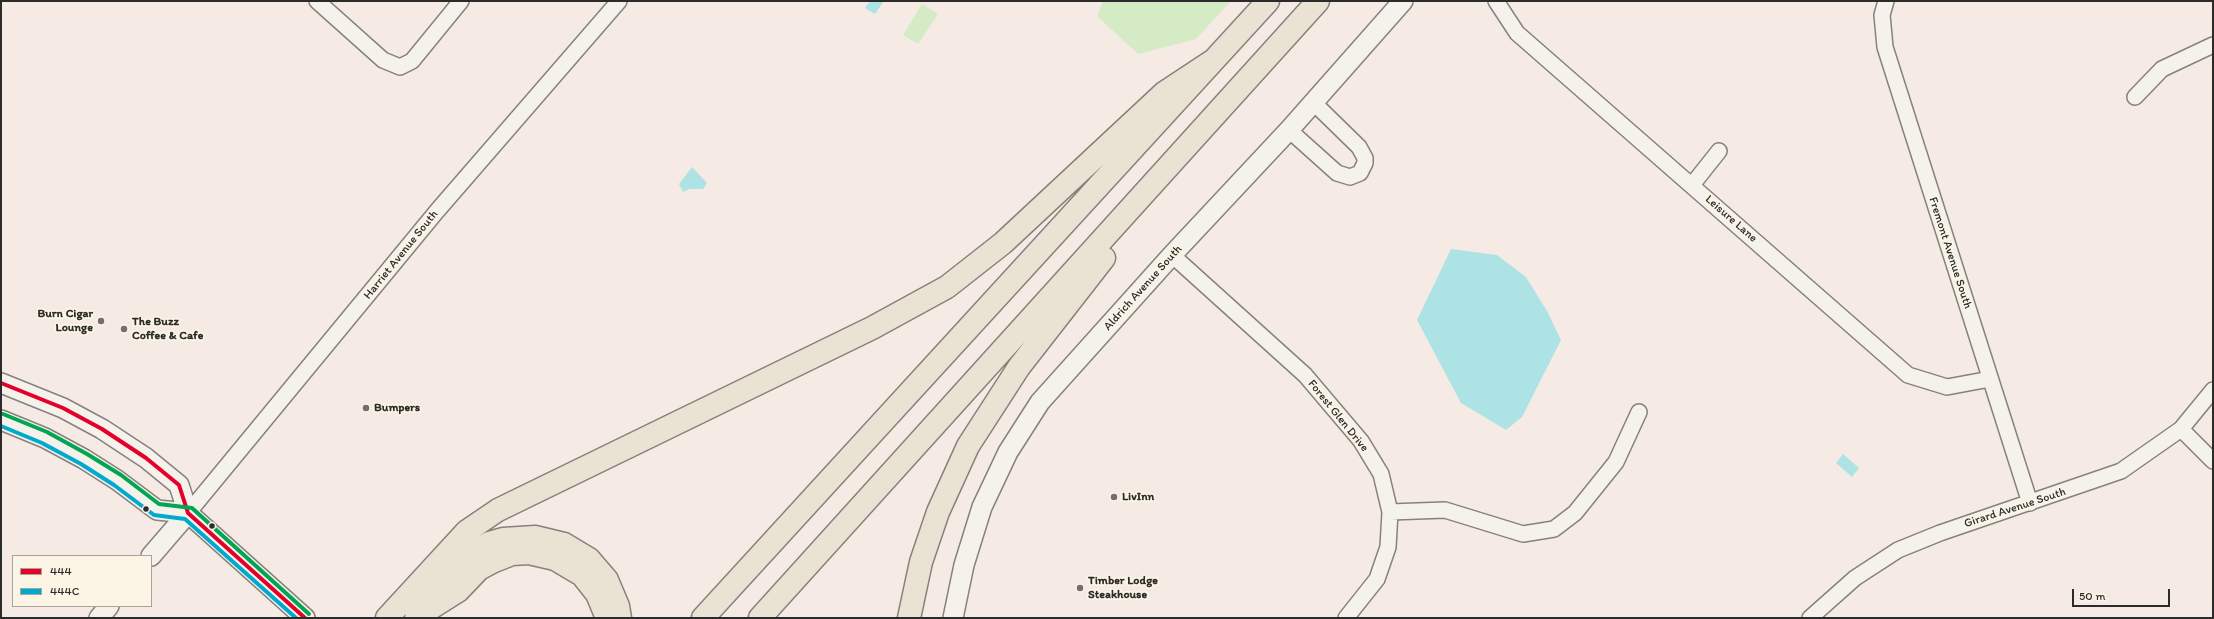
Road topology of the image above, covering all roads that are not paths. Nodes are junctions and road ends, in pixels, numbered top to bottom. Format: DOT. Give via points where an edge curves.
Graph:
graph roads {
  1 [pos="317,1"];
  2 [pos="462,1"];
  3 [pos="620,1"];
  4 [pos="1268,1"];
  5 [pos="1318,1"];
  6 [pos="1403,1"];
  7 [pos="1496,1"];
  8 [pos="1886,1"];
  9 [pos="2213,45"];
  10 [pos="1214,60"];
  11 [pos="2135,97"];
  12 [pos="1314,103"];
  13 [pos="1210,122"];
  14 [pos="1290,130"];
  15 [pos="1719,152"];
  16 [pos="1692,185"];
  17 [pos="1172,255"];
  18 [pos="1990,379"];
  19 [pos="1,383"];
  20 [pos="2213,390"];
  21 [pos="1639,412"];
  22 [pos="1,420"];
  23 [pos="2181,429"];
  24 [pos="2213,461"];
  25 [pos="2030,503"];
  26 [pos="1390,512"];
  27 [pos="188,513"];
  28 [pos="152,555"];
  29 [pos="108,607"];
  30 [pos="417,617"];
  31 [pos="98,618"];
  32 [pos="305,618"];
  33 [pos="387,618"];
  34 [pos="607,618"];
  35 [pos="620,618"];
  36 [pos="703,618"];
  37 [pos="760,618"];
  38 [pos="908,618"];
  39 [pos="953,618"];
  40 [pos="1346,618"];
  41 [pos="1810,618"];
  1 -- 2 [label="street" via="383,60 400,67 412,61"];
  3 -- 27 [label="street, Harriet Avenue South" via="437,211"];
  4 -- 10 [label="highway"];
  5 -- 13 [label="highway"];
  6 -- 12 [label="street, Aldrich Avenue South"];
  7 -- 16 [label="street, Leisure Lane" via="1517,33"];
  8 -- 18 [label="street, Fremont Avenue South" via="1882,15 1885,46"];
  9 -- 11 [label="street" via="2162,69"];
  10 -- 33 [label="highway" via="1164,93 1003,243 947,287 872,328 498,510 467,531"];
  10 -- 36 [label="highway"];
  12 -- 14 [label="street, Aldrich Avenue South"];
  12 -- 14 [label="street" via="1359,147 1365,158 1360,173 1350,177 1338,173"];
  13 -- 37 [label="highway"];
  13 -- 38 [label="highway" via="1019,367 968,446 933,526 921,562"];
  14 -- 17 [label="street, Aldrich Avenue South"];
  15 -- 16 [label="street"];
  16 -- 18 [label="street, Leisure Lane" via="1908,375 1947,387"];
  17 -- 26 [label="street, Forest Glen Drive" via="1305,376 1361,441 1382,474"];
  17 -- 39 [label="street, Aldrich Avenue South" via="1040,402 1008,452 982,507 964,565"];
  18 -- 25 [label="street, Fremont Avenue South"];
  19 -- 27 [label="street" via="63,408 102,429 146,458 179,485"];
  20 -- 23 [label="street, Girard Avenue South"];
  21 -- 26 [label="street" via="1616,462 1576,513 1554,529 1523,534 1445,510"];
  22 -- 27 [label="street" via="45,438 84,459 157,510"];
  23 -- 24 [label="street"];
  23 -- 25 [label="street, Girard Avenue South" via="2121,472"];
  25 -- 41 [label="street, Girard Avenue South" via="1898,550 1855,578"];
  26 -- 40 [label="street, Forest Glen Drive" via="1388,547 1377,579"];
  27 -- 28 [label="street"];
  27 -- 32 [label="street"];
  29 -- 31 [label="street"];
  30 -- 34 [label="highway" via="458,590 479,569 512,554 529,553 555,559 582,575 597,594"];
  30 -- 35 [label="highway" via="439,588 465,559 477,550 503,539 535,537 564,544 589,559 607,580"];
}
